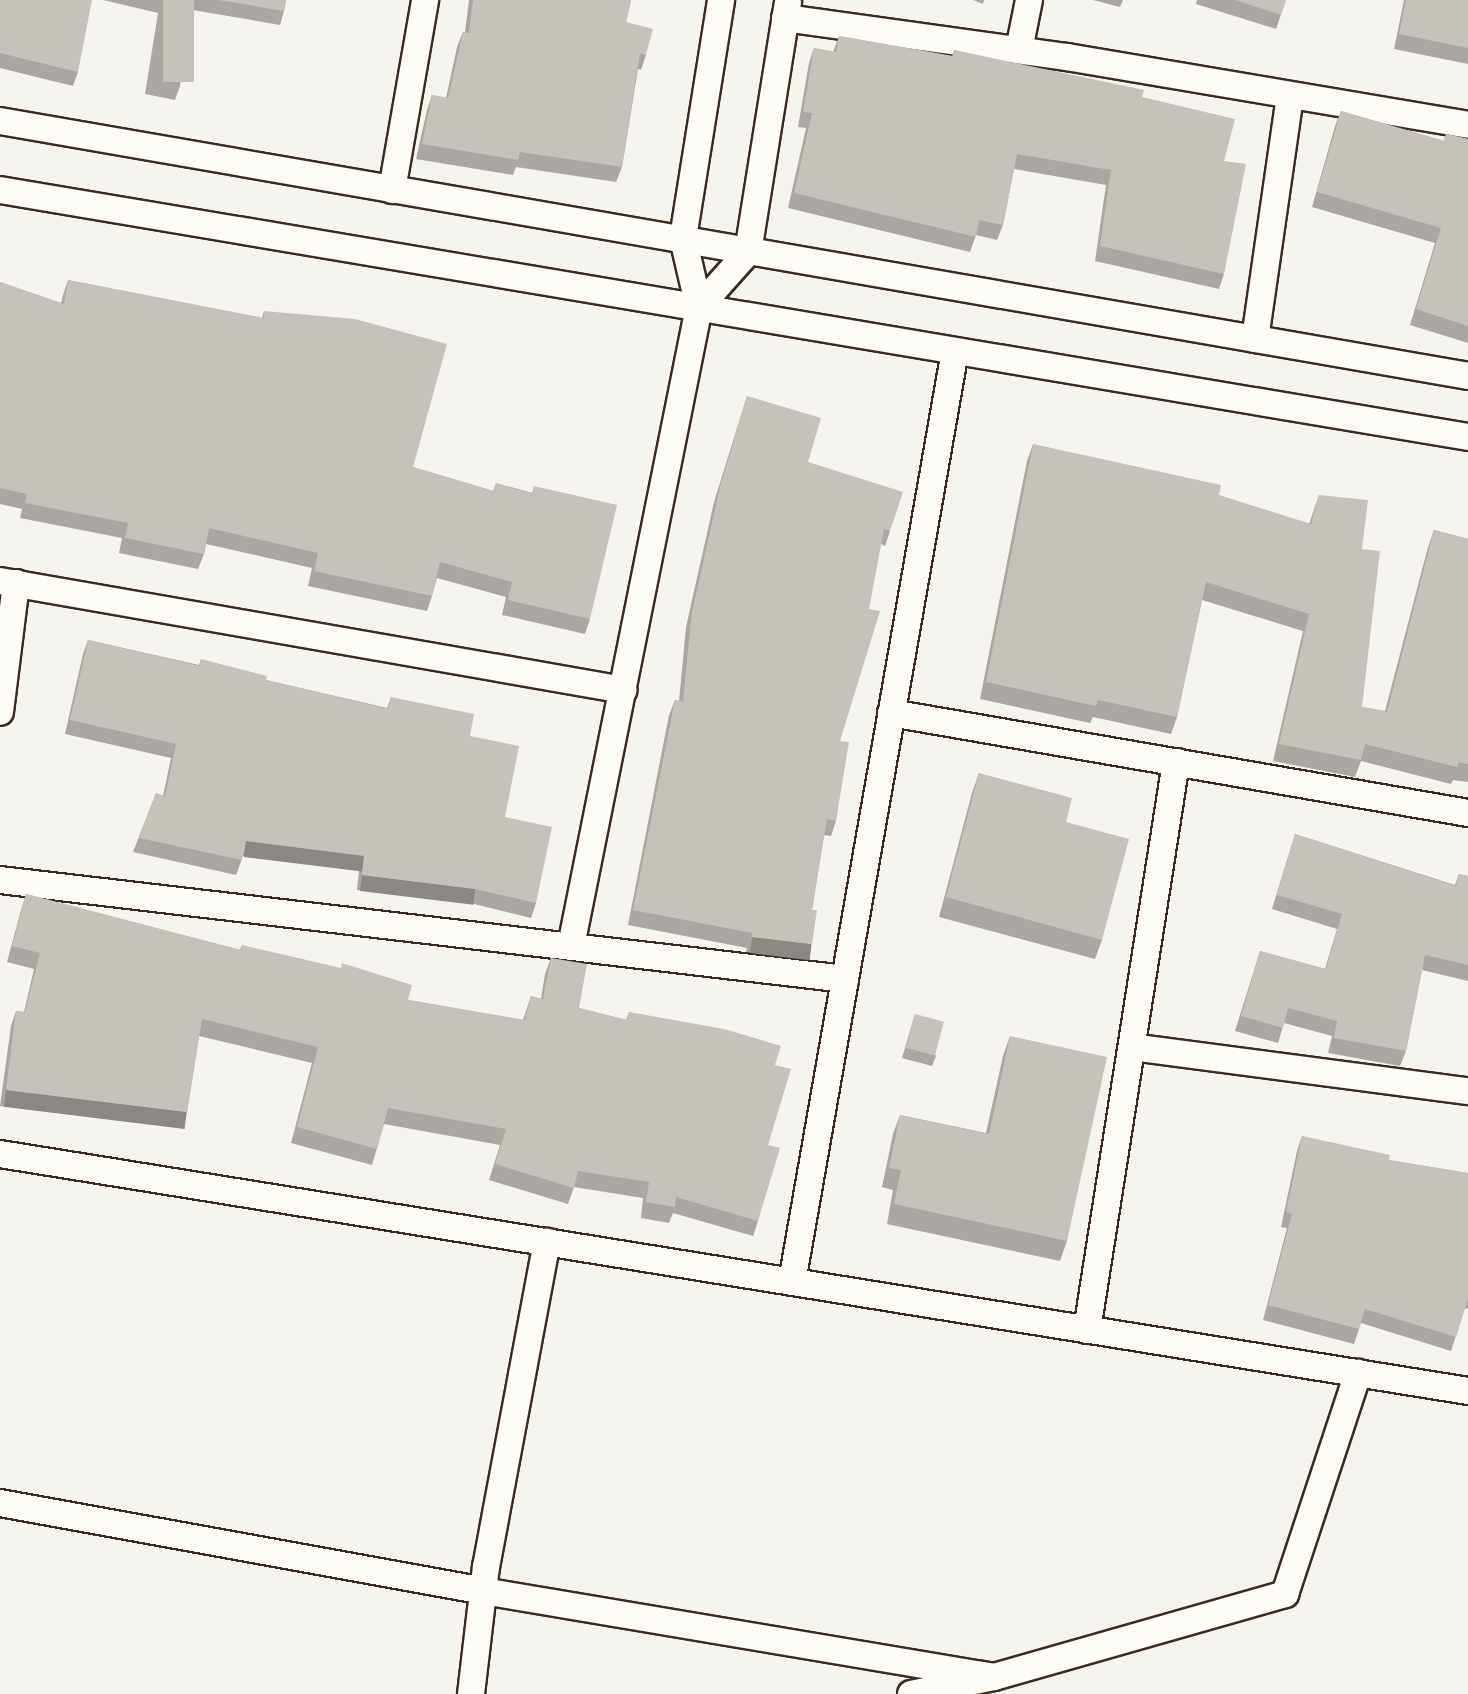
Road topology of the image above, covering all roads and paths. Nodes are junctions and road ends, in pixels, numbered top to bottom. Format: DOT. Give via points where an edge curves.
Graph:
graph roads {
  1 [pos="425,0"];
  2 [pos="721,0"];
  3 [pos="1029,0"];
  4 [pos="787,9"];
  5 [pos="1019,50"];
  6 [pos="1290,95"];
  7 [pos="0,121"];
  8 [pos="1468,125"];
  9 [pos="0,190"];
  10 [pos="391,190"];
  11 [pos="683,238"];
  12 [pos="748,252"];
  13 [pos="699,307"];
  14 [pos="1255,340"];
  15 [pos="955,351"];
  16 [pos="1468,376"];
  17 [pos="1468,437"];
  18 [pos="8,582"];
  19 [pos="624,690"];
  20 [pos="0,712"];
  21 [pos="891,713"];
  22 [pos="1177,762"];
  23 [pos="1468,813"];
  24 [pos="0,880"];
  25 [pos="571,946"];
  26 [pos="845,979"];
  27 [pos="1132,1047"];
  28 [pos="1468,1091"];
  29 [pos="0,1154"];
  30 [pos="547,1242"];
  31 [pos="792,1282"];
  32 [pos="1087,1330"];
  33 [pos="1358,1373"];
  34 [pos="1468,1391"];
  35 [pos="0,1503"];
  36 [pos="483,1591"];
  37 [pos="994,1677"];
  38 [pos="471,1694"];
  39 [pos="911,1694"];
  1 -- 10 [label="street"];
  2 -- 11 [label="street"];
  3 -- 5 [label="street"];
  4 -- 5 [label="street"];
  4 -- 12 [label="street"];
  5 -- 6 [label="street"];
  6 -- 8 [label="street"];
  6 -- 14 [label="street"];
  7 -- 10 [label="street"];
  9 -- 13 [label="street"];
  10 -- 11 [label="street"];
  11 -- 12 [label="street"];
  11 -- 13 [label="street"];
  12 -- 13 [label="street"];
  12 -- 14 [label="street"];
  13 -- 15 [label="street"];
  13 -- 19 [label="street"];
  14 -- 16 [label="street"];
  15 -- 17 [label="street"];
  15 -- 21 [label="street"];
  18 -- 19 [label="street"];
  18 -- 20 [label="street"];
  19 -- 25 [label="street"];
  21 -- 22 [label="street"];
  21 -- 26 [label="street"];
  22 -- 23 [label="street"];
  22 -- 27 [label="street"];
  24 -- 25 [label="street"];
  25 -- 26 [label="street"];
  26 -- 31 [label="street"];
  27 -- 28 [label="street"];
  27 -- 32 [label="street"];
  29 -- 30 [label="street"];
  30 -- 31 [label="street"];
  30 -- 36 [label="street"];
  31 -- 32 [label="street"];
  32 -- 33 [label="street"];
  33 -- 34 [label="street"];
  33 -- 37 [label="street" via="1285,1594"];
  35 -- 36 [label="street"];
  36 -- 37 [label="street"];
  36 -- 38 [label="street"];
  37 -- 39 [label="street"];
}
